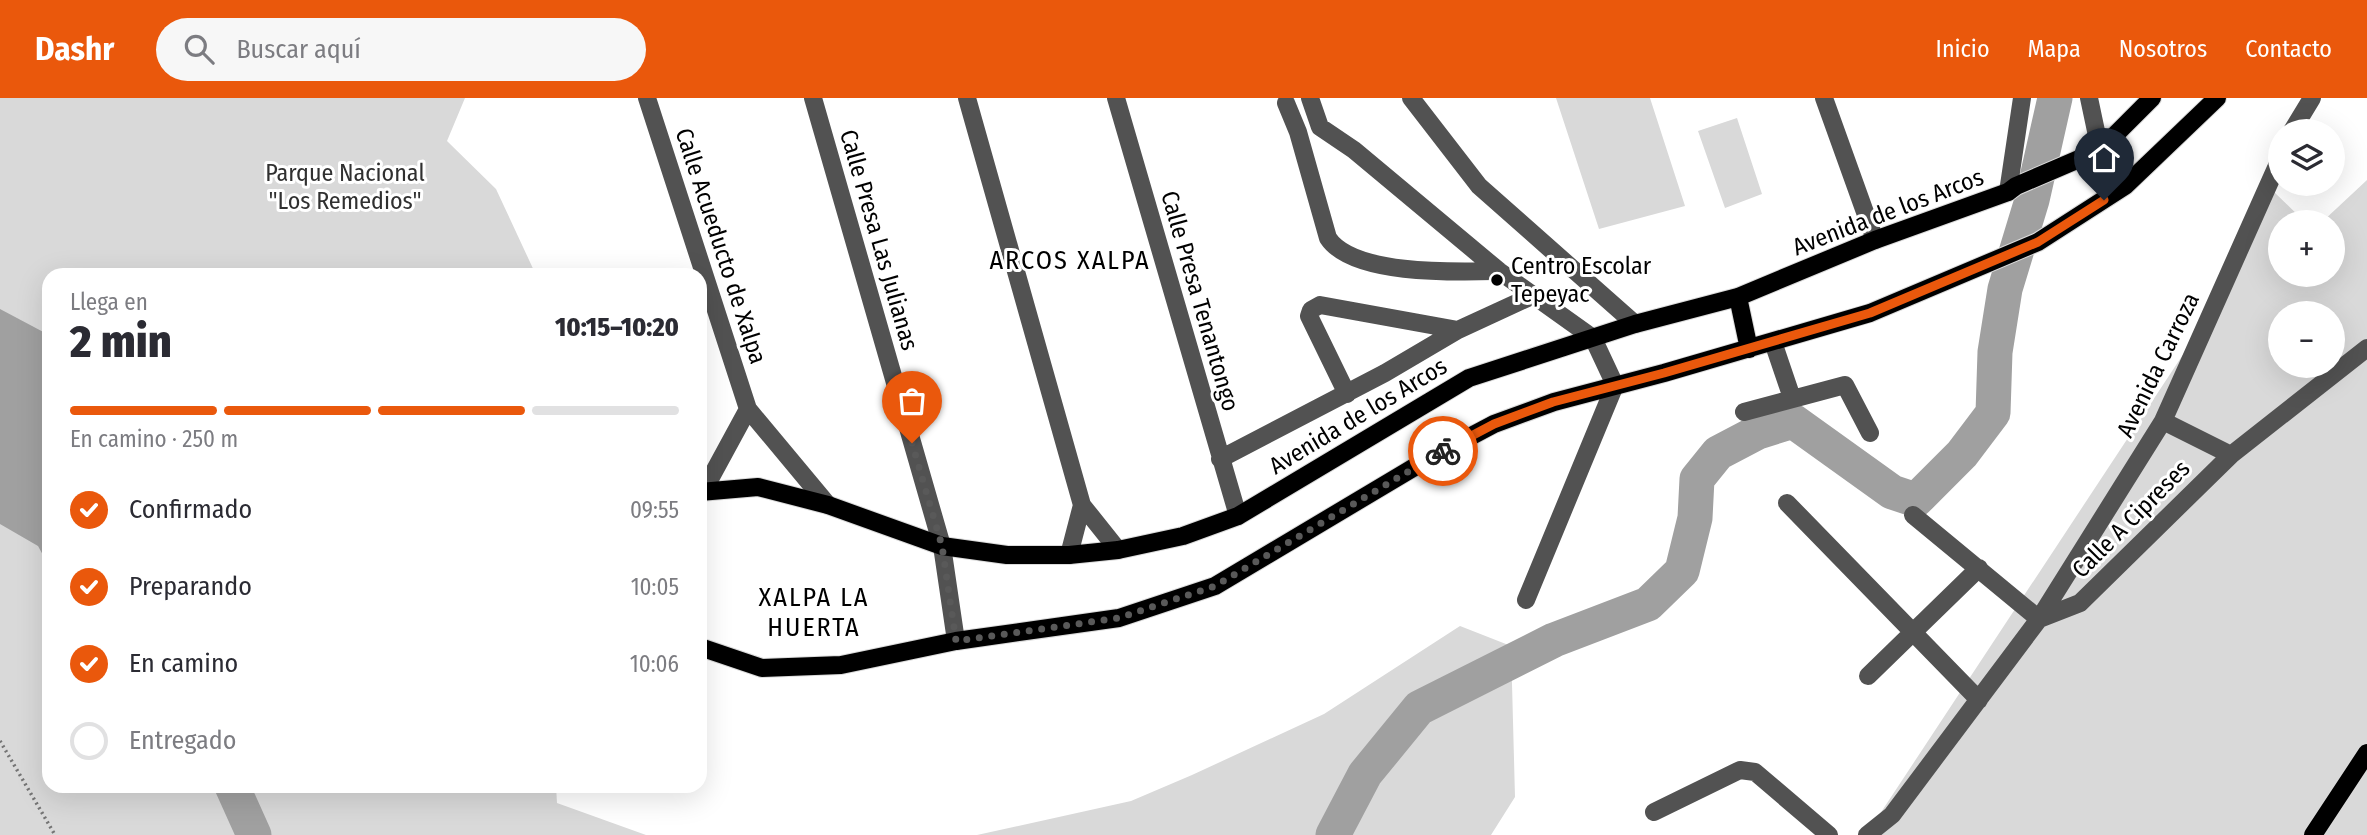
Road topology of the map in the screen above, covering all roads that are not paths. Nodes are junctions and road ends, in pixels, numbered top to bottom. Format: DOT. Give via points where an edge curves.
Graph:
graph roads {
  1 [pos="647,98"];
  2 [pos="813,98"];
  3 [pos="967,98"];
  4 [pos="1116,98"];
  5 [pos="1310,98"];
  6 [pos="1411,98"];
  7 [pos="1824,98"];
  8 [pos="2022,98"];
  9 [pos="2031,98"];
  10 [pos="2089,98"];
  11 [pos="2152,98"];
  12 [pos="2217,98"];
  13 [pos="2312,98"];
  14 [pos="1286,103"];
  15 [pos="2299,119"];
  16 [pos="1320,127"];
  17 [pos="1298,132"];
  18 [pos="2100,150"];
  19 [pos="2268,186"];
  20 [pos="2017,187"];
  21 [pos="1875,240"];
  22 [pos="702,268"];
  23 [pos="1499,271"];
  24 [pos="707,283"];
  25 [pos="1534,295"];
  26 [pos="1738,297"];
  27 [pos="1635,324"];
  28 [pos="1458,330"];
  29 [pos="1594,338"];
  30 [pos="1773,342"];
  31 [pos="2367,348"];
  32 [pos="1749,349"];
  33 [pos="1615,386"];
  34 [pos="1347,394"];
  35 [pos="1792,398"];
  36 [pos="748,409"];
  37 [pos="1744,412"];
  38 [pos="2163,421"];
  39 [pos="1870,433"];
  40 [pos="2231,455"];
  41 [pos="1220,459"];
  42 [pos="707,482"];
  43 [pos="707,491"];
  44 [pos="1787,503"];
  45 [pos="828,505"];
  46 [pos="1082,505"];
  47 [pos="1913,515"];
  48 [pos="1238,516"];
  49 [pos="942,546"];
  50 [pos="1118,550"];
  51 [pos="1069,555"];
  52 [pos="1979,568"];
  53 [pos="1526,600"];
  54 [pos="2039,619"];
  55 [pos="1915,632"];
  56 [pos="956,641"];
  57 [pos="707,649"];
  58 [pos="1868,676"];
  59 [pos="1979,700"];
  60 [pos="2367,753"];
  61 [pos="1654,812"];
  62 [pos="1829,835"];
  63 [pos="1867,835"];
  64 [pos="2313,835"];
  1 -- 22 [label="street, Calle Acueducto de Xalpa"];
  2 -- 49 [label="street, Calle Presa Las Julianas"];
  3 -- 46 [label="street"];
  4 -- 41 [label="street, Calle Presa Tenantongo"];
  5 -- 16 [label="street"];
  6 -- 27 [label="street" via="1479,186"];
  7 -- 21 [label="street"];
  8 -- 20 [label="street"];
  9 -- 20 [label="street"];
  10 -- 18 [label="street"];
  11 -- 18 [label="main road"];
  12 -- 30 [label="main road" via="2125,186 2038,242 1870,313"];
  13 -- 15 [label="street"];
  14 -- 17 [label="street"];
  16 -- 17 [label="street"];
  16 -- 23 [label="street"];
  17 -- 23 [label="street" via="1334,247 1397,269"];
  18 -- 20 [label="main road"];
  19 -- 38 [label="street, Avenida Carroza"];
  20 -- 21 [label="main road, Avenida de los Arcos"];
  21 -- 26 [label="main road, Avenida de los Arcos"];
  23 -- 25 [label="street"];
  24 -- 36 [label="street, Calle Acueducto de Xalpa"];
  25 -- 28 [label="street"];
  25 -- 29 [label="street"];
  26 -- 27 [label="main road, Avenida de los Arcos"];
  26 -- 32 [label="main road"];
  27 -- 29 [label="main road, Avenida de los Arcos"];
  28 -- 34 [label="street"];
  28 -- 34 [label="street" via="1320,305 1311,310 1309,316"];
  29 -- 33 [label="street"];
  29 -- 48 [label="main road, Avenida de los Arcos" via="1469,378"];
  30 -- 32 [label="main road"];
  30 -- 35 [label="street"];
  31 -- 40 [label="street, Calle A Cipreses"];
  32 -- 33 [label="main road"];
  33 -- 53 [label="street"];
  33 -- 56 [label="main road" via="1494,424 1215,586 1119,618"];
  34 -- 41 [label="street"];
  35 -- 37 [label="street"];
  35 -- 39 [label="street" via="1845,385"];
  36 -- 42 [label="street"];
  36 -- 45 [label="street, Calle Acueducto de Xalpa"];
  38 -- 40 [label="street"];
  38 -- 54 [label="street, Avenida Carroza"];
  40 -- 54 [label="street, Calle A Cipreses" via="2080,603"];
  41 -- 48 [label="street, Calle Presa Tenantongo"];
  43 -- 45 [label="main road, Avenida de los Arcos" via="758,487"];
  44 -- 55 [label="street"];
  45 -- 49 [label="main road, Avenida de los Arcos"];
  46 -- 50 [label="street"];
  46 -- 51 [label="street"];
  47 -- 52 [label="street"];
  48 -- 50 [label="main road, Avenida de los Arcos" via="1183,536"];
  49 -- 51 [label="main road, Avenida de los Arcos" via="1007,555"];
  49 -- 56 [label="street, Calle Presa Las Julianas"];
  50 -- 51 [label="main road, Avenida de los Arcos"];
  52 -- 54 [label="street"];
  52 -- 55 [label="street"];
  54 -- 59 [label="street"];
  55 -- 58 [label="street"];
  55 -- 59 [label="street"];
  56 -- 57 [label="main road" via="841,665 762,667"];
  59 -- 63 [label="street" via="1892,815"];
  60 -- 64 [label="main road"];
  61 -- 62 [label="street" via="1740,770 1748,771 1755,772"];
}
